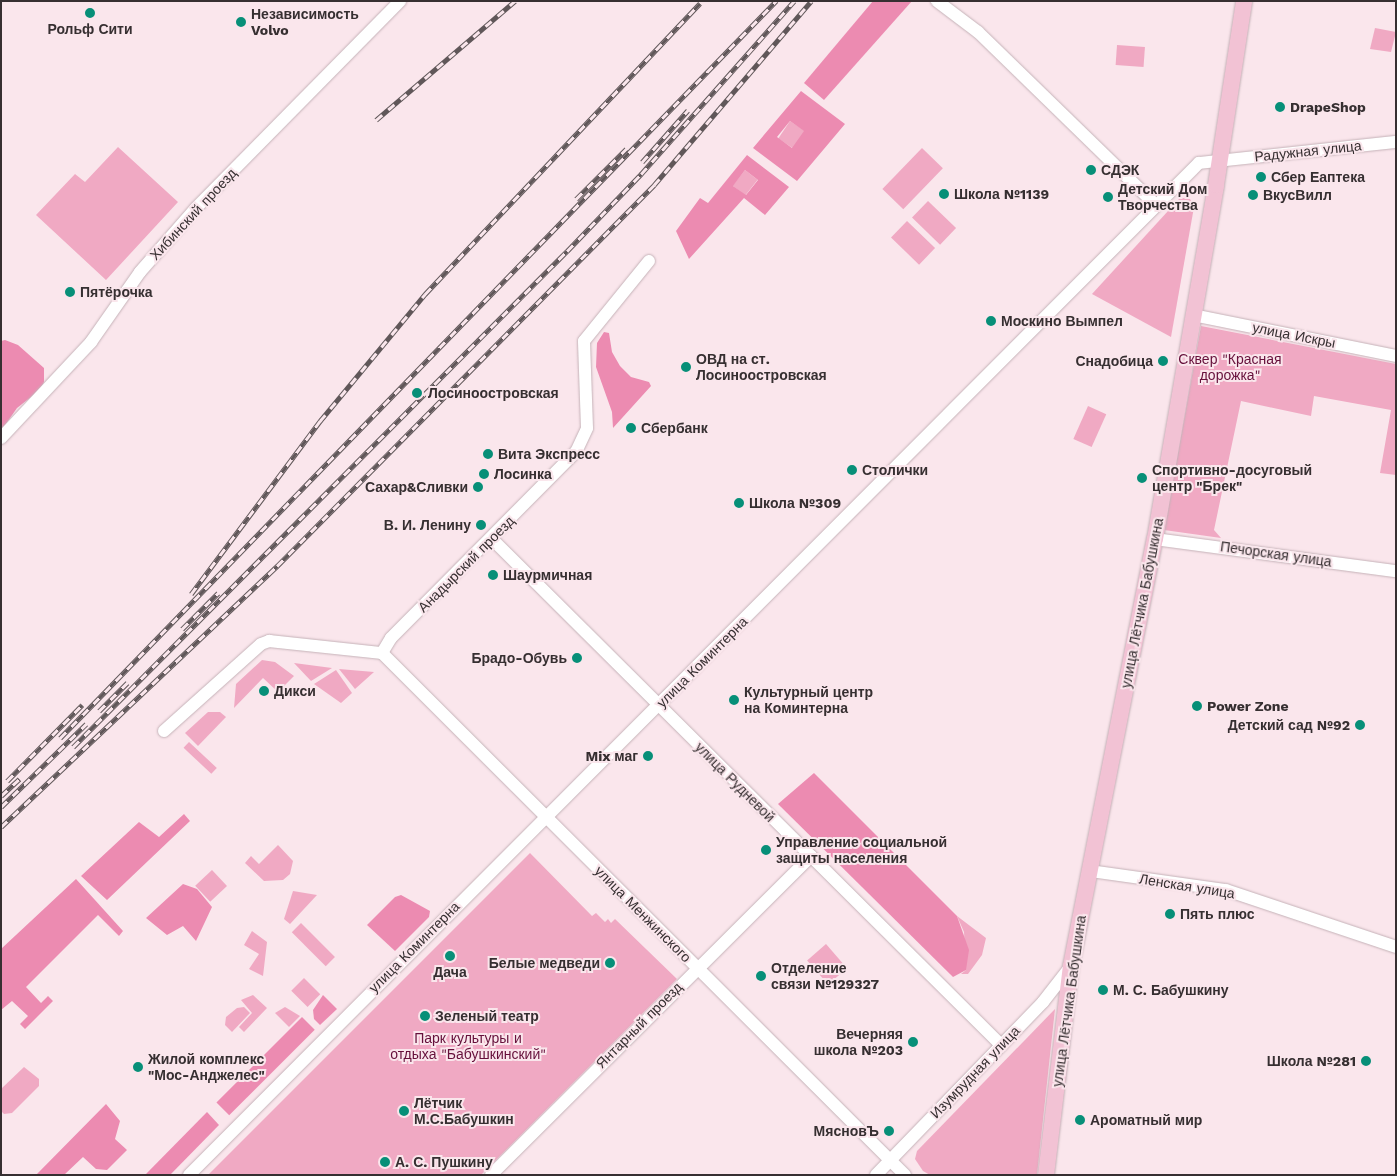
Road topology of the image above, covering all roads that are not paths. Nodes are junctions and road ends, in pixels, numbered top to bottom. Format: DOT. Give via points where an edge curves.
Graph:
graph roads {
  1 [pos="400,1"];
  2 [pos="937,1"];
  3 [pos="1244,1"];
  4 [pos="1396,142"];
  5 [pos="1220,160"];
  6 [pos="1156,205"];
  7 [pos="649,261"];
  8 [pos="1193,315"];
  9 [pos="1396,356"];
  10 [pos="1,438"];
  11 [pos="1156,538"];
  12 [pos="492,539"];
  13 [pos="1396,571"];
  14 [pos="382,653"];
  15 [pos="658,706"];
  16 [pos="164,731"];
  17 [pos="546,816"];
  18 [pos="810,856"];
  19 [pos="1090,871"];
  20 [pos="1396,947"];
  21 [pos="1071,966"];
  22 [pos="697,967"];
  23 [pos="1000,1045"];
  24 [pos="890,1160"];
  25 [pos="189,1175"];
  26 [pos="491,1175"];
  27 [pos="876,1175"];
  28 [pos="905,1175"];
  29 [pos="1046,1175"];
  1 -- 10 [label="street, Хибинский проезд" via="196,208 140,272 92,342"];
  2 -- 6 [label="street" via="978,32"];
  3 -- 5 [label="main road, улица Лётчика Бабушкина"];
  4 -- 5 [label="street, Радужная улица"];
  5 -- 6 [label="street, улица Коминтерна" via="1199,163"];
  5 -- 8 [label="main road, улица Лётчика Бабушкина"];
  6 -- 15 [label="street, улица Коминтерна"];
  7 -- 12 [label="street, Анадырский проезд" via="584,341 587,428 576,452"];
  8 -- 9 [label="street, улица Искры"];
  8 -- 11 [label="main road, улица Лётчика Бабушкина"];
  11 -- 13 [label="street, Печорская улица"];
  11 -- 19 [label="main road, улица Лётчика Бабушкина"];
  12 -- 14 [label="street, Анадырский проезд" via="392,638"];
  12 -- 15 [label="street, улица Рудневой"];
  14 -- 16 [label="street" via="269,641 261,644"];
  14 -- 17 [label="street, улица Менжинского"];
  15 -- 17 [label="street, улица Коминтерна"];
  15 -- 18 [label="street, улица Рудневой"];
  17 -- 22 [label="street, улица Менжинского"];
  17 -- 25 [label="street, улица Коминтерна"];
  18 -- 22 [label="street, Янтарный проезд"];
  18 -- 23 [label="street, улица Рудневой"];
  19 -- 20 [label="street, Ленская улица" via="1226,890"];
  19 -- 21 [label="main road, улица Лётчика Бабушкина"];
  21 -- 23 [label="street, Изумрудная улица" via="1043,1002"];
  21 -- 29 [label="main road, улица Лётчика Бабушкина"];
  22 -- 24 [label="street, улица Менжинского"];
  22 -- 26 [label="street, Янтарный проезд"];
  23 -- 24 [label="street, Изумрудная улица"];
  24 -- 27 [label="street, Изумрудная улица"];
  24 -- 28 [label="street, улица Менжинского"];
}
